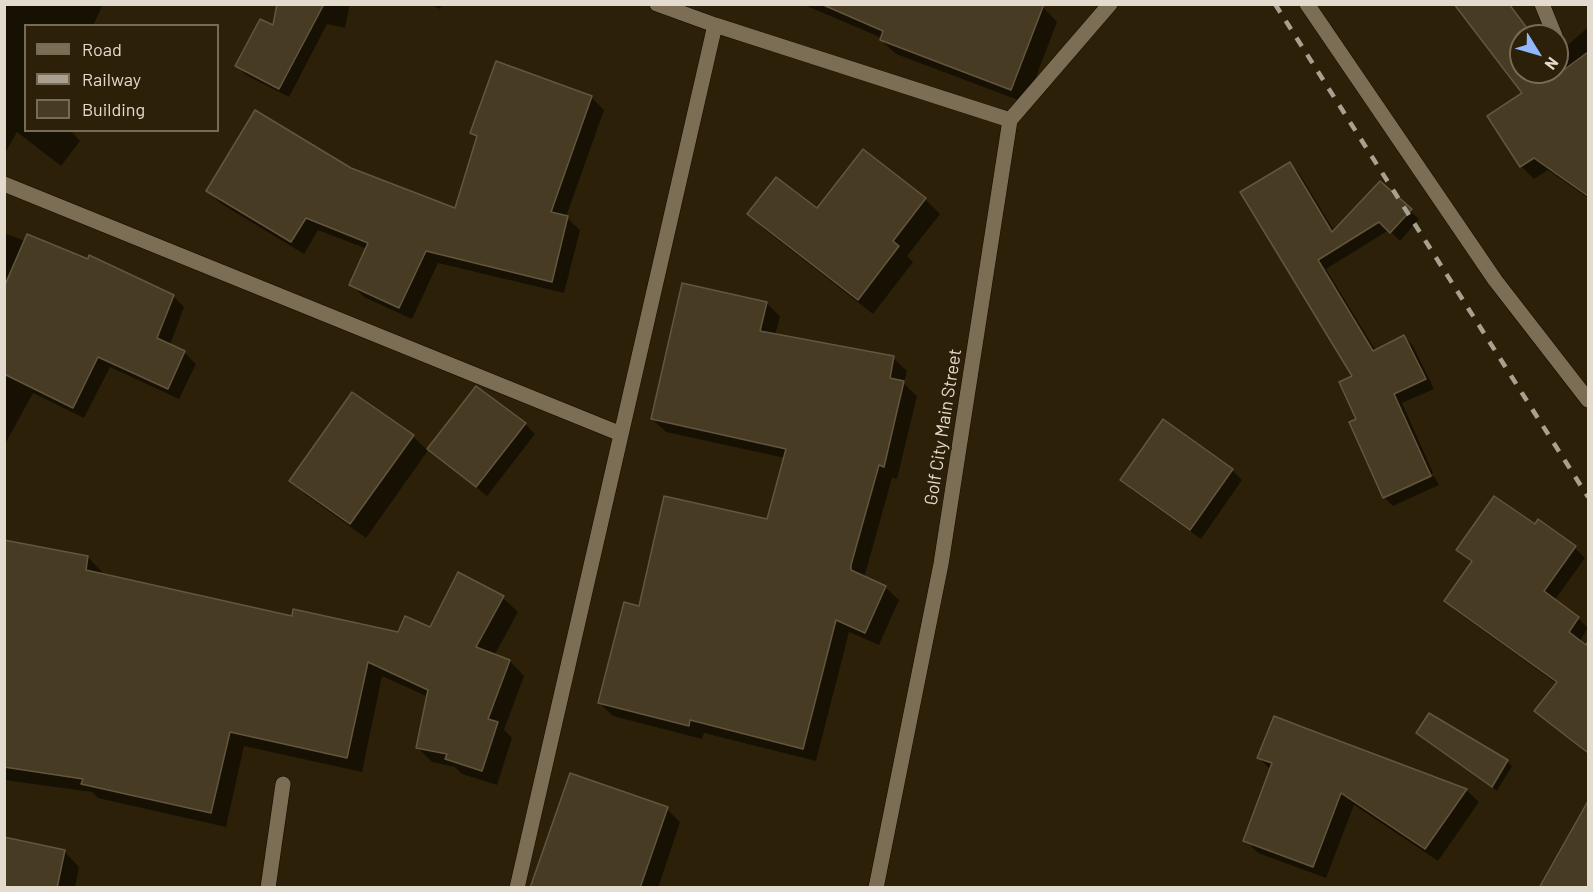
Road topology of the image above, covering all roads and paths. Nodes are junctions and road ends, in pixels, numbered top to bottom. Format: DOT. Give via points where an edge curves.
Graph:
graph roads {
  1 [pos="657,4"];
  2 [pos="1110,4"];
  3 [pos="1307,4"];
  4 [pos="1542,4"];
  5 [pos="1550,24"];
  6 [pos="715,25"];
  7 [pos="1010,120"];
  8 [pos="4,184"];
  9 [pos="1588,400"];
  10 [pos="621,434"];
  11 [pos="283,784"];
  12 [pos="268,888"];
  13 [pos="517,888"];
  14 [pos="876,888"];
  1 -- 6 [label="street"];
  2 -- 7 [label="street"];
  3 -- 9 [label="street" via="1496,280"];
  4 -- 5 [label="street"];
  6 -- 7 [label="street"];
  6 -- 10 [label="street"];
  7 -- 14 [label="street, Golf City Main Street" via="941,564"];
  8 -- 10 [label="street"];
  10 -- 13 [label="street"];
  11 -- 12 [label="street"];
}
